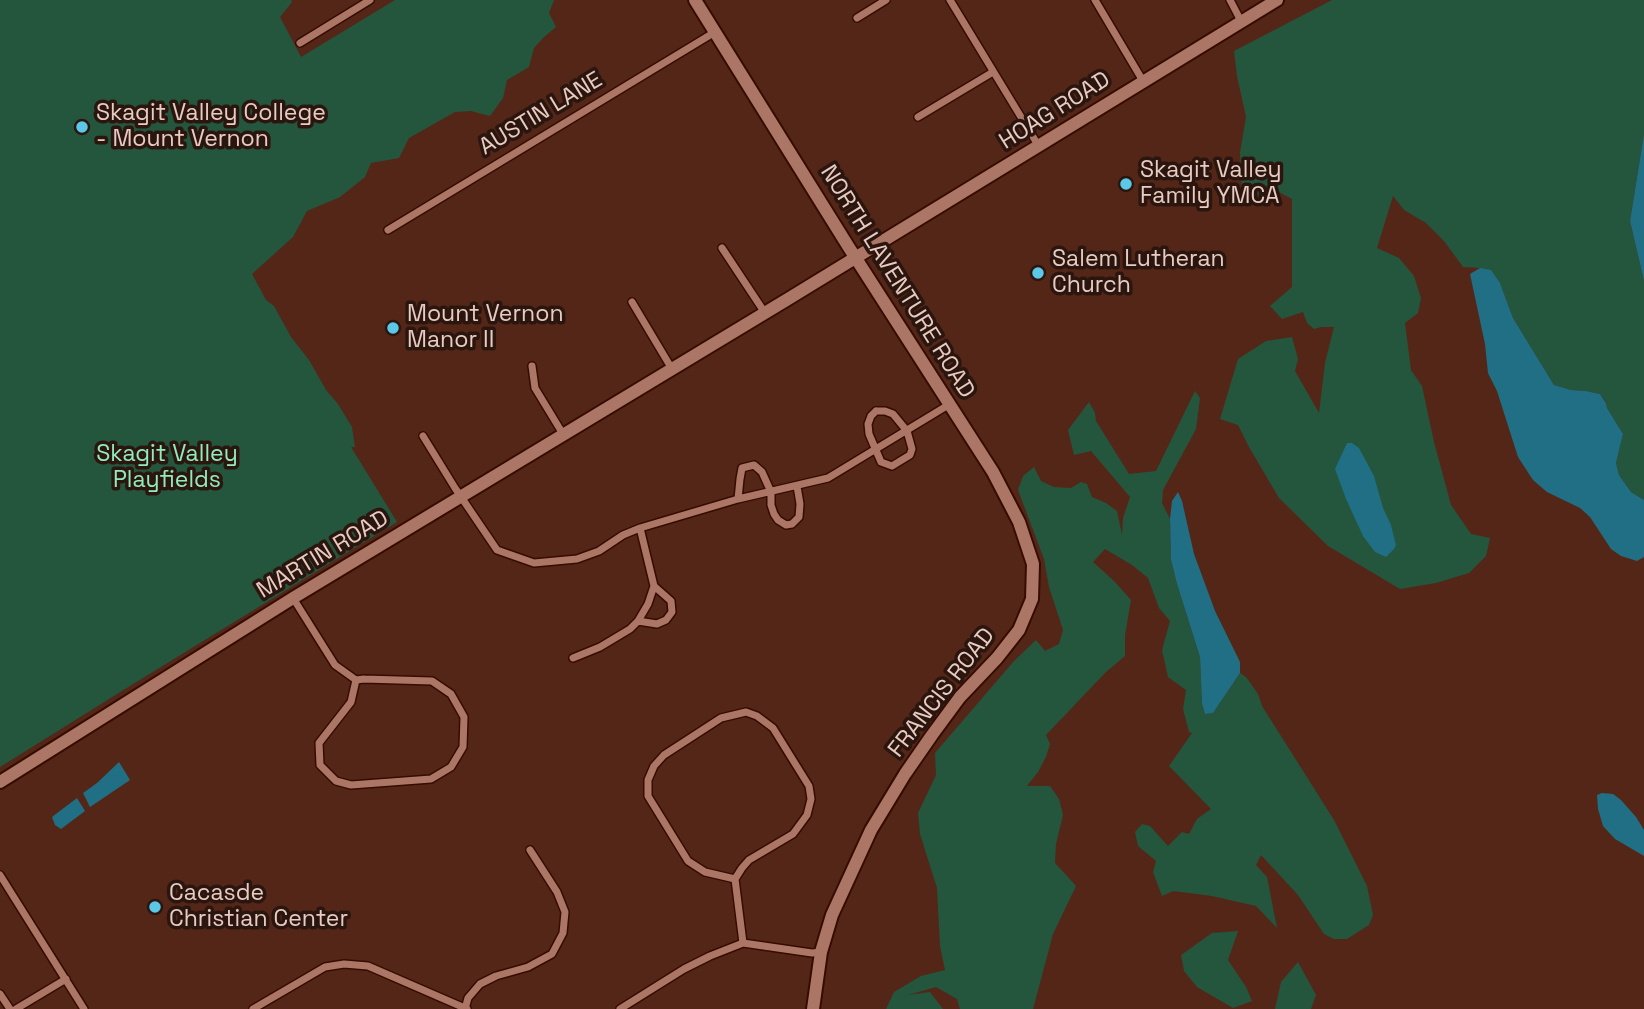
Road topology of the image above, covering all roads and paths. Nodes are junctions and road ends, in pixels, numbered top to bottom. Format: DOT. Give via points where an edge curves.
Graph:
graph roads {
  1 [pos="370,0"];
  2 [pos="695,0"];
  3 [pos="886,0"];
  4 [pos="950,0"];
  5 [pos="1095,0"];
  6 [pos="1230,0"];
  7 [pos="1276,0"];
  8 [pos="857,18"];
  9 [pos="1241,21"];
  10 [pos="715,32"];
  11 [pos="300,43"];
  12 [pos="993,72"];
  13 [pos="1143,81"];
  14 [pos="918,117"];
  15 [pos="1038,145"];
  16 [pos="388,230"];
  17 [pos="722,248"];
  18 [pos="855,257"];
  19 [pos="632,302"];
  20 [pos="765,313"];
  21 [pos="532,366"];
  22 [pos="671,369"];
  23 [pos="950,404"];
  24 [pos="907,431"];
  25 [pos="563,434"];
  26 [pos="423,436"];
  27 [pos="876,449"];
  28 [pos="797,486"];
  29 [pos="771,492"];
  30 [pos="461,497"];
  31 [pos="738,499"];
  32 [pos="640,528"];
  33 [pos="654,586"];
  34 [pos="293,598"];
  35 [pos="1032,599"];
  36 [pos="638,621"];
  37 [pos="573,658"];
  38 [pos="356,680"];
  39 [pos="0,782"];
  40 [pos="530,850"];
  41 [pos="0,875"];
  42 [pos="735,879"];
  43 [pos="743,943"];
  44 [pos="821,952"];
  45 [pos="66,979"];
  46 [pos="0,994"];
  47 [pos="10,1009"];
  48 [pos="16,1009"];
  49 [pos="84,1009"];
  50 [pos="253,1009"];
  51 [pos="465,1009"];
  52 [pos="620,1009"];
  53 [pos="813,1009"];
  1 -- 11 [label="street"];
  2 -- 10 [label="street, NORTH LAVENTURE ROAD"];
  3 -- 8 [label="street"];
  4 -- 12 [label="street"];
  5 -- 13 [label="street"];
  6 -- 9 [label="street"];
  7 -- 9 [label="street, HOAG ROAD"];
  9 -- 13 [label="street, HOAG ROAD"];
  10 -- 16 [label="street, AUSTIN LANE"];
  10 -- 18 [label="street, NORTH LAVENTURE ROAD"];
  12 -- 14 [label="street"];
  12 -- 15 [label="street"];
  13 -- 15 [label="street, HOAG ROAD"];
  15 -- 18 [label="street, HOAG ROAD"];
  17 -- 20 [label="street"];
  18 -- 20 [label="street, MARTIN ROAD"];
  18 -- 23 [label="street, NORTH LAVENTURE ROAD"];
  19 -- 22 [label="street"];
  20 -- 22 [label="street, MARTIN ROAD"];
  21 -- 25 [label="street" via="535,388"];
  22 -- 25 [label="street, MARTIN ROAD"];
  23 -- 24 [label="street"];
  23 -- 35 [label="street, NORTH LAVENTURE ROAD" via="1019,522 1033,564"];
  24 -- 27 [label="street"];
  24 -- 27 [label="street" via="912,449 902,462 892,466 881,462"];
  24 -- 27 [label="street" via="893,414 876,411 868,424"];
  25 -- 30 [label="street, MARTIN ROAD"];
  26 -- 30 [label="street"];
  27 -- 28 [label="street" via="828,478"];
  28 -- 29 [label="street"];
  28 -- 29 [label="street" via="799,517 792,524 786,525 774,514"];
  29 -- 31 [label="street"];
  29 -- 31 [label="street" via="762,472 754,466 742,468"];
  30 -- 32 [label="street" via="497,550 534,563 577,559"];
  30 -- 34 [label="street, MARTIN ROAD"];
  31 -- 32 [label="street"];
  32 -- 33 [label="street"];
  33 -- 36 [label="street"];
  33 -- 36 [label="street" via="671,601 672,612 657,624"];
  34 -- 38 [label="street" via="335,664"];
  34 -- 39 [label="street, MARTIN ROAD"];
  35 -- 44 [label="street, FRANCIS ROAD" via="1019,630 960,697 884,808 832,915"];
  36 -- 37 [label="street" via="600,647"];
  38 -- 38 [label="street" via="432,681 451,694 464,717 463,747 452,767 430,779 351,785 336,781 320,765 319,743 351,702"];
  40 -- 51 [label="street" via="565,912 563,933 552,954 480,984"];
  41 -- 45 [label="street"];
  42 -- 42 [label="street" via="749,860 793,834 807,815 811,799 809,786 773,728 746,712 721,718 664,755 648,780 648,796 688,861 705,872"];
  42 -- 43 [label="street"];
  43 -- 44 [label="street"];
  43 -- 52 [label="street" via="684,969"];
  44 -- 53 [label="street, FRANCIS ROAD"];
  45 -- 48 [label="street"];
  45 -- 49 [label="street"];
  46 -- 47 [label="street"];
  50 -- 51 [label="street" via="325,967 344,964 368,966"];
}
